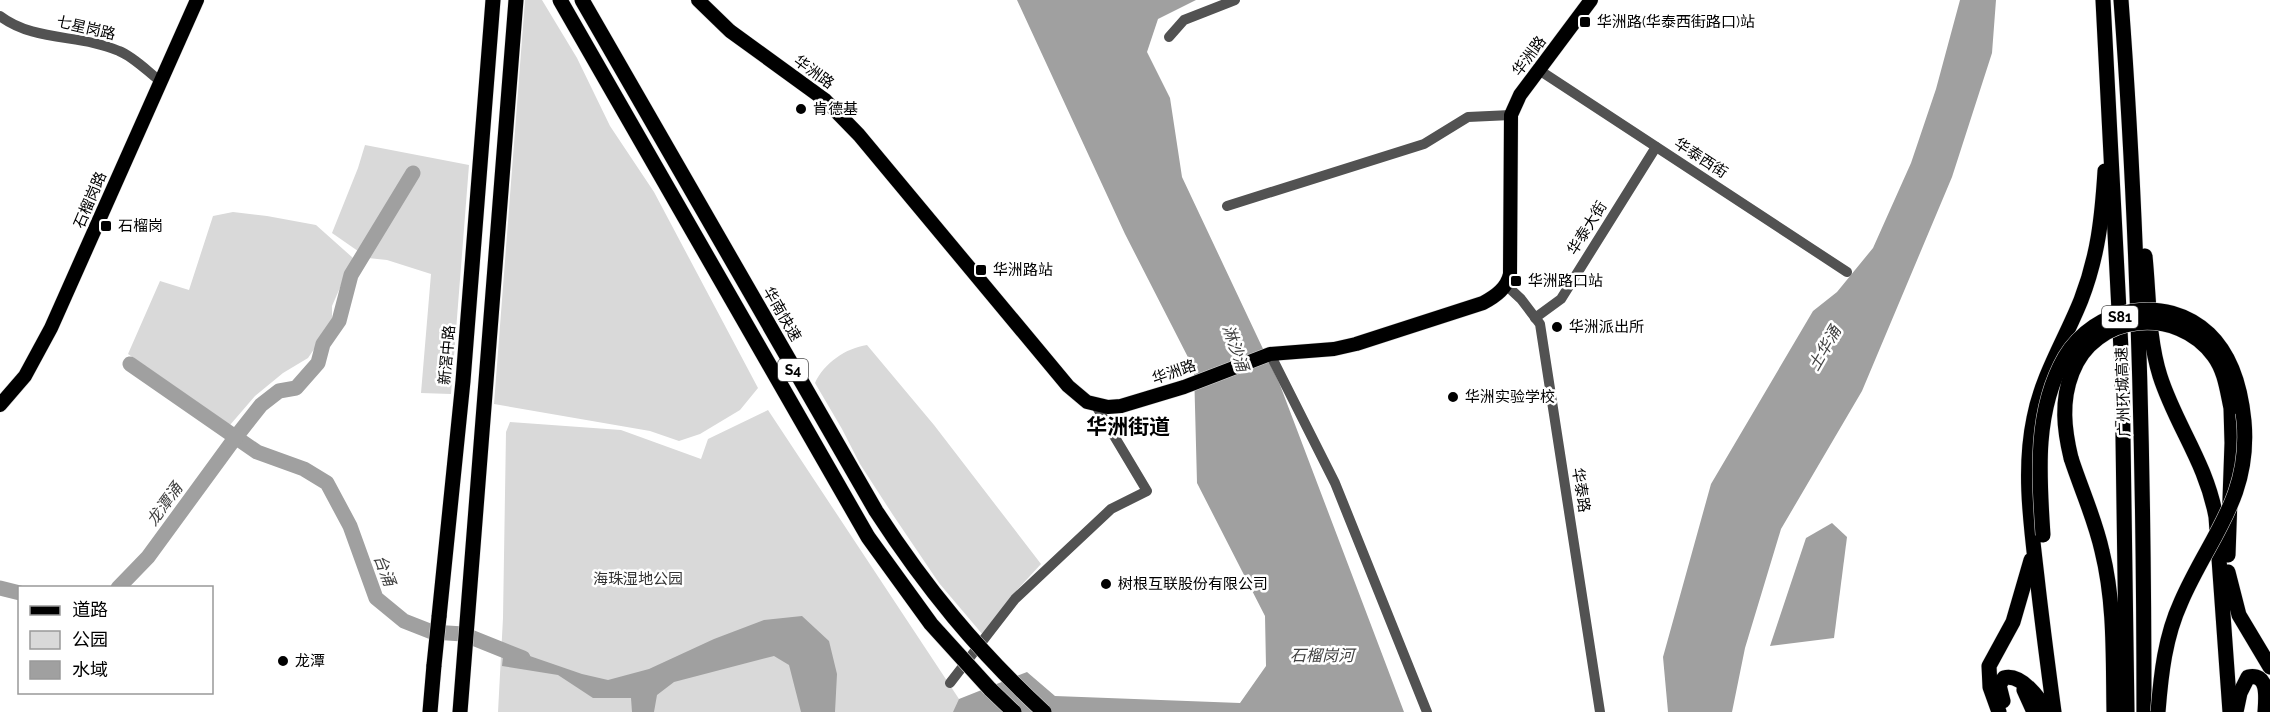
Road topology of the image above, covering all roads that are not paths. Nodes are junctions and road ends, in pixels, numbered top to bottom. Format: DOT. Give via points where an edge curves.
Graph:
graph roads {
  1 [pos="196,0"];
  2 [pos="493,0"];
  3 [pos="517,0"];
  4 [pos="560,0"];
  5 [pos="582,0"];
  6 [pos="698,0"];
  7 [pos="1235,0"];
  8 [pos="1591,0"];
  9 [pos="2103,0"];
  10 [pos="2121,0"];
  11 [pos="0,16"];
  12 [pos="2123,17"];
  13 [pos="2105,25"];
  14 [pos="1168,37"];
  15 [pos="1539,70"];
  16 [pos="160,81"];
  17 [pos="1511,115"];
  18 [pos="1656,147"];
  19 [pos="1227,206"];
  20 [pos="1847,272"];
  21 [pos="1506,285"];
  22 [pos="1535,318"];
  23 [pos="1270,354"];
  24 [pos="1095,404"];
  25 [pos="0,405"];
  26 [pos="2232,443"];
  27 [pos="2216,517"];
  28 [pos="2038,537"];
  29 [pos="2036,568"];
  30 [pos="2228,571"];
  31 [pos="2234,597"];
  32 [pos="2009,629"];
  33 [pos="2120,634"];
  34 [pos="2226,648"];
  35 [pos="2046,655"];
  36 [pos="2270,667"];
  37 [pos="2012,677"];
  38 [pos="950,683"];
  39 [pos="2233,710"];
  40 [pos="430,712"];
  41 [pos="460,712"];
  42 [pos="1014,712"];
  43 [pos="1044,712"];
  44 [pos="1427,712"];
  45 [pos="1600,712"];
  46 [pos="1999,712"];
  47 [pos="2007,712"];
  48 [pos="2034,712"];
  49 [pos="2047,712"];
  50 [pos="2054,712"];
  51 [pos="2114,712"];
  52 [pos="2127,712"];
  53 [pos="2144,712"];
  54 [pos="2158,712"];
  55 [pos="2265,712"];
  1 -- 16 [label="main road, 石榴岗路"];
  2 -- 40 [label="highway, 新滘中路, bridge" via="463,381"];
  3 -- 41 [label="highway"];
  4 -- 42 [label="highway, S4, bridge" via="868,537 931,624"];
  5 -- 43 [label="highway, 华南快速 / S4, bridge" via="885,526 955,621"];
  6 -- 24 [label="main road, 华洲路" via="730,31 825,100 867,144 1068,386"];
  7 -- 14 [label="street" via="1184,20"];
  8 -- 15 [label="main road, 华洲路"];
  9 -- 13 [label="highway, 广州环城高速 / S81"];
  10 -- 12 [label="highway, 广州环城高速 / S81"];
  11 -- 16 [label="street, 七星岗路" via="32,32 120,51"];
  12 -- 27 [label="highway" via="2154,348 2167,394 2209,483"];
  12 -- 53 [label="highway, 广州环城高速 / S81" via="2142,409"];
  13 -- 28 [label="highway" via="2106,153 2098,248 2080,302 2048,369 2033,418 2029,460"];
  13 -- 33 [label="highway, 广州环城高速 / S81" via="2125,466"];
  15 -- 17 [label="main road, 华洲路"];
  15 -- 18 [label="street, 华泰西街"];
  16 -- 25 [label="main road, 石榴岗路" via="36,358"];
  17 -- 19 [label="street" via="1468,117 1424,144"];
  17 -- 21 [label="main road, 华洲路" via="1510,274"];
  18 -- 20 [label="street, 华泰西街"];
  18 -- 22 [label="street, 华泰大街" via="1561,299"];
  21 -- 22 [label="street, 华泰路"];
  21 -- 23 [label="main road, 华洲路" via="1483,303 1356,344"];
  22 -- 45 [label="street, 华泰路" via="1540,324 1548,372"];
  23 -- 24 [label="main road, 华洲路" via="1121,406"];
  23 -- 44 [label="street" via="1335,483"];
  24 -- 38 [label="street" via="1147,491 1111,509 1015,599"];
  26 -- 30 [label="highway"];
  26 -- 31 [label="highway"];
  26 -- 33 [label="highway, bridge" via="2230,408 2220,366 2199,341 2168,324 2142,321 2106,332 2082,352 2072,373 2064,416 2071,459 2102,549"];
  27 -- 30 [label="highway"];
  27 -- 34 [label="highway"];
  28 -- 29 [label="highway"];
  28 -- 32 [label="highway"];
  28 -- 35 [label="highway"];
  28 -- 54 [label="highway, bridge" via="2042,430 2054,384 2071,348 2101,321 2134,310 2167,312 2201,327 2224,353 2235,376 2242,405 2244,453 2228,514 2172,623"];
  29 -- 32 [label="highway"];
  29 -- 35 [label="highway"];
  30 -- 31 [label="highway"];
  30 -- 34 [label="highway"];
  31 -- 36 [label="highway" via="2245,627"];
  32 -- 46 [label="highway" via="1989,666 1988,680"];
  33 -- 51 [label="highway"];
  33 -- 52 [label="highway, 广州环城高速 / S81"];
  34 -- 39 [label="highway"];
  35 -- 49 [label="highway"];
  35 -- 50 [label="highway"];
  37 -- 47 [label="highway" via="2004,678 1999,685"];
  37 -- 48 [label="highway"];
  37 -- 49 [label="highway" via="2037,696"];
  39 -- 55 [label="highway" via="2244,683 2255,676 2264,684"];
}
